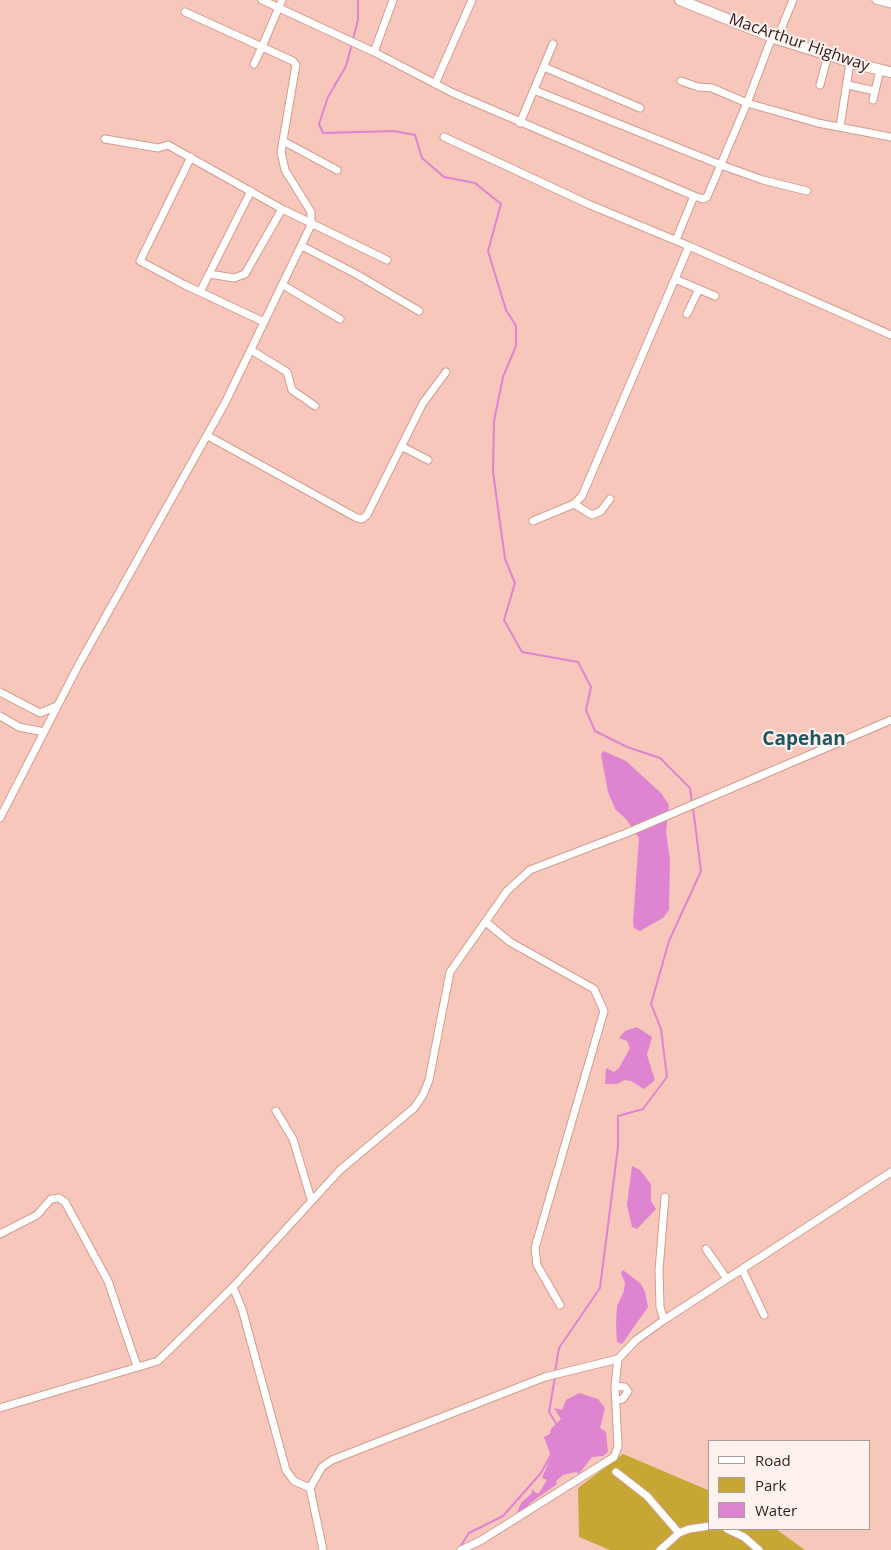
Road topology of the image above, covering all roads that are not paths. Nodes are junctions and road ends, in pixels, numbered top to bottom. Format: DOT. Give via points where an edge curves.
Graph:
graph roads {
  1 [pos="262,0"];
  2 [pos="282,0"];
  3 [pos="393,0"];
  4 [pos="472,0"];
  5 [pos="680,0"];
  6 [pos="793,0"];
  7 [pos="876,0"];
  8 [pos="891,4"];
  9 [pos="279,8"];
  10 [pos="185,12"];
  11 [pos="774,38"];
  12 [pos="554,44"];
  13 [pos="262,47"];
  14 [pos="374,52"];
  15 [pos="828,55"];
  16 [pos="850,62"];
  17 [pos="254,64"];
  18 [pos="544,67"];
  19 [pos="880,70"];
  20 [pos="891,72"];
  21 [pos="681,81"];
  22 [pos="435,84"];
  23 [pos="820,85"];
  24 [pos="848,85"];
  25 [pos="534,90"];
  26 [pos="875,91"];
  27 [pos="874,100"];
  28 [pos="747,103"];
  29 [pos="640,108"];
  30 [pos="520,123"];
  31 [pos="840,127"];
  32 [pos="444,137"];
  33 [pos="891,137"];
  34 [pos="104,139"];
  35 [pos="283,141"];
  36 [pos="191,157"];
  37 [pos="721,165"];
  38 [pos="338,170"];
  39 [pos="250,191"];
  40 [pos="806,191"];
  41 [pos="694,196"];
  42 [pos="282,209"];
  43 [pos="312,222"];
  44 [pos="676,240"];
  45 [pos="302,246"];
  46 [pos="689,246"];
  47 [pos="387,260"];
  48 [pos="209,274"];
  49 [pos="675,279"];
  50 [pos="283,285"];
  51 [pos="699,289"];
  52 [pos="200,292"];
  53 [pos="715,296"];
  54 [pos="419,311"];
  55 [pos="687,314"];
  56 [pos="340,319"];
  57 [pos="264,322"];
  58 [pos="891,335"];
  59 [pos="251,350"];
  60 [pos="446,372"];
  61 [pos="315,406"];
  62 [pos="208,436"];
  63 [pos="401,446"];
  64 [pos="428,460"];
  65 [pos="610,499"];
  66 [pos="574,504"];
  67 [pos="533,521"];
  68 [pos="0,692"];
  69 [pos="57,706"];
  70 [pos="40,713"];
  71 [pos="0,716"];
  72 [pos="891,720"];
  73 [pos="48,723"];
  74 [pos="44,732"];
  75 [pos="0,818"];
  76 [pos="486,922"];
  77 [pos="276,1111"];
  78 [pos="891,1172"];
  79 [pos="665,1197"];
  80 [pos="311,1199"];
  81 [pos="0,1234"];
  82 [pos="706,1249"];
  83 [pos="742,1269"];
  84 [pos="727,1279"];
  85 [pos="232,1287"];
  86 [pos="560,1305"];
  87 [pos="764,1315"];
  88 [pos="664,1320"];
  89 [pos="615,1360"];
  90 [pos="137,1366"];
  91 [pos="615,1386"];
  92 [pos="616,1400"];
  93 [pos="0,1408"];
  94 [pos="616,1472"];
  95 [pos="310,1488"];
  96 [pos="708,1526"];
  97 [pos="729,1530"];
  98 [pos="679,1533"];
  99 [pos="480,1541"];
  100 [pos="464,1549"];
  101 [pos="323,1550"];
  102 [pos="481,1550"];
  103 [pos="660,1550"];
  104 [pos="759,1550"];
  1 -- 9 [label="street"];
  2 -- 9 [label="street"];
  3 -- 14 [label="street"];
  4 -- 22 [label="street"];
  5 -- 11 [label="highway, MacArthur Highway"];
  6 -- 11 [label="street"];
  7 -- 8 [label="street"];
  9 -- 13 [label="street"];
  9 -- 14 [label="street"];
  10 -- 13 [label="street"];
  11 -- 15 [label="highway, MacArthur Highway"];
  11 -- 28 [label="street"];
  12 -- 18 [label="street"];
  13 -- 17 [label="street"];
  13 -- 35 [label="street" via="296,65"];
  14 -- 22 [label="street"];
  15 -- 16 [label="highway, MacArthur Highway"];
  15 -- 23 [label="street"];
  16 -- 19 [label="highway, MacArthur Highway"];
  16 -- 24 [label="street"];
  18 -- 25 [label="street"];
  18 -- 29 [label="street"];
  19 -- 20 [label="highway, MacArthur Highway"];
  19 -- 26 [label="street"];
  21 -- 28 [label="street" via="712,88"];
  22 -- 30 [label="street"];
  24 -- 26 [label="street"];
  24 -- 31 [label="street"];
  25 -- 30 [label="street"];
  25 -- 37 [label="street"];
  26 -- 27 [label="street"];
  28 -- 31 [label="street"];
  28 -- 37 [label="street"];
  30 -- 41 [label="street"];
  31 -- 33 [label="street"];
  32 -- 44 [label="street" via="588,204"];
  34 -- 36 [label="street" via="158,148 168,145"];
  35 -- 38 [label="street"];
  35 -- 43 [label="street" via="281,152 285,170 309,208"];
  36 -- 39 [label="street"];
  36 -- 52 [label="street" via="139,259"];
  37 -- 40 [label="street"];
  37 -- 41 [label="street" via="706,198"];
  39 -- 42 [label="street"];
  39 -- 48 [label="street"];
  41 -- 44 [label="street"];
  42 -- 43 [label="street"];
  42 -- 48 [label="street" via="244,274 234,278"];
  43 -- 45 [label="street"];
  43 -- 47 [label="street"];
  44 -- 46 [label="street"];
  45 -- 50 [label="street"];
  45 -- 54 [label="street"];
  46 -- 49 [label="street"];
  46 -- 58 [label="street"];
  48 -- 52 [label="street"];
  49 -- 51 [label="street"];
  49 -- 66 [label="street" via="582,496"];
  50 -- 56 [label="street"];
  50 -- 57 [label="street"];
  51 -- 53 [label="street"];
  51 -- 55 [label="street"];
  52 -- 57 [label="street"];
  57 -- 59 [label="street"];
  59 -- 61 [label="street" via="287,372 292,390"];
  59 -- 62 [label="street"];
  60 -- 63 [label="street" via="423,404"];
  62 -- 63 [label="street" via="360,519 367,515"];
  62 -- 69 [label="street"];
  63 -- 64 [label="street"];
  65 -- 66 [label="street" via="601,511 592,515"];
  66 -- 67 [label="street"];
  68 -- 70 [label="street"];
  69 -- 70 [label="street"];
  69 -- 73 [label="street"];
  70 -- 73 [label="street"];
  71 -- 74 [label="street" via="20,727"];
  72 -- 76 [label="street" via="530,870 507,891"];
  73 -- 74 [label="street"];
  74 -- 75 [label="street"];
  76 -- 80 [label="street" via="450,972 423,1095 414,1108 346,1164"];
  76 -- 86 [label="street" via="510,942 594,989 604,1011 535,1248 536,1265"];
  77 -- 80 [label="street" via="293,1139"];
  78 -- 83 [label="street"];
  79 -- 88 [label="street" via="659,1270 660,1307"];
  80 -- 85 [label="street"];
  81 -- 90 [label="street" via="37,1215 51,1200 59,1198 65,1202 108,1282"];
  82 -- 84 [label="street"];
  83 -- 84 [label="street"];
  83 -- 87 [label="street"];
  84 -- 88 [label="street"];
  85 -- 90 [label="street" via="158,1361"];
  85 -- 95 [label="street" via="242,1309 286,1470 294,1480"];
  88 -- 89 [label="street"];
  89 -- 91 [label="street"];
  89 -- 95 [label="street" via="559,1372 341,1456 322,1467"];
  90 -- 93 [label="street"];
  91 -- 92 [label="street"];
  91 -- 92 [label="street" via="626,1387 628,1391 623,1399"];
  92 -- 99 [label="street" via="618,1447 614,1457"];
  94 -- 98 [label="street" via="647,1496"];
  95 -- 101 [label="street"];
  96 -- 98 [label="street"];
  97 -- 104 [label="street"];
  98 -- 103 [label="street"];
  99 -- 100 [label="street"];
  99 -- 102 [label="street"];
}
